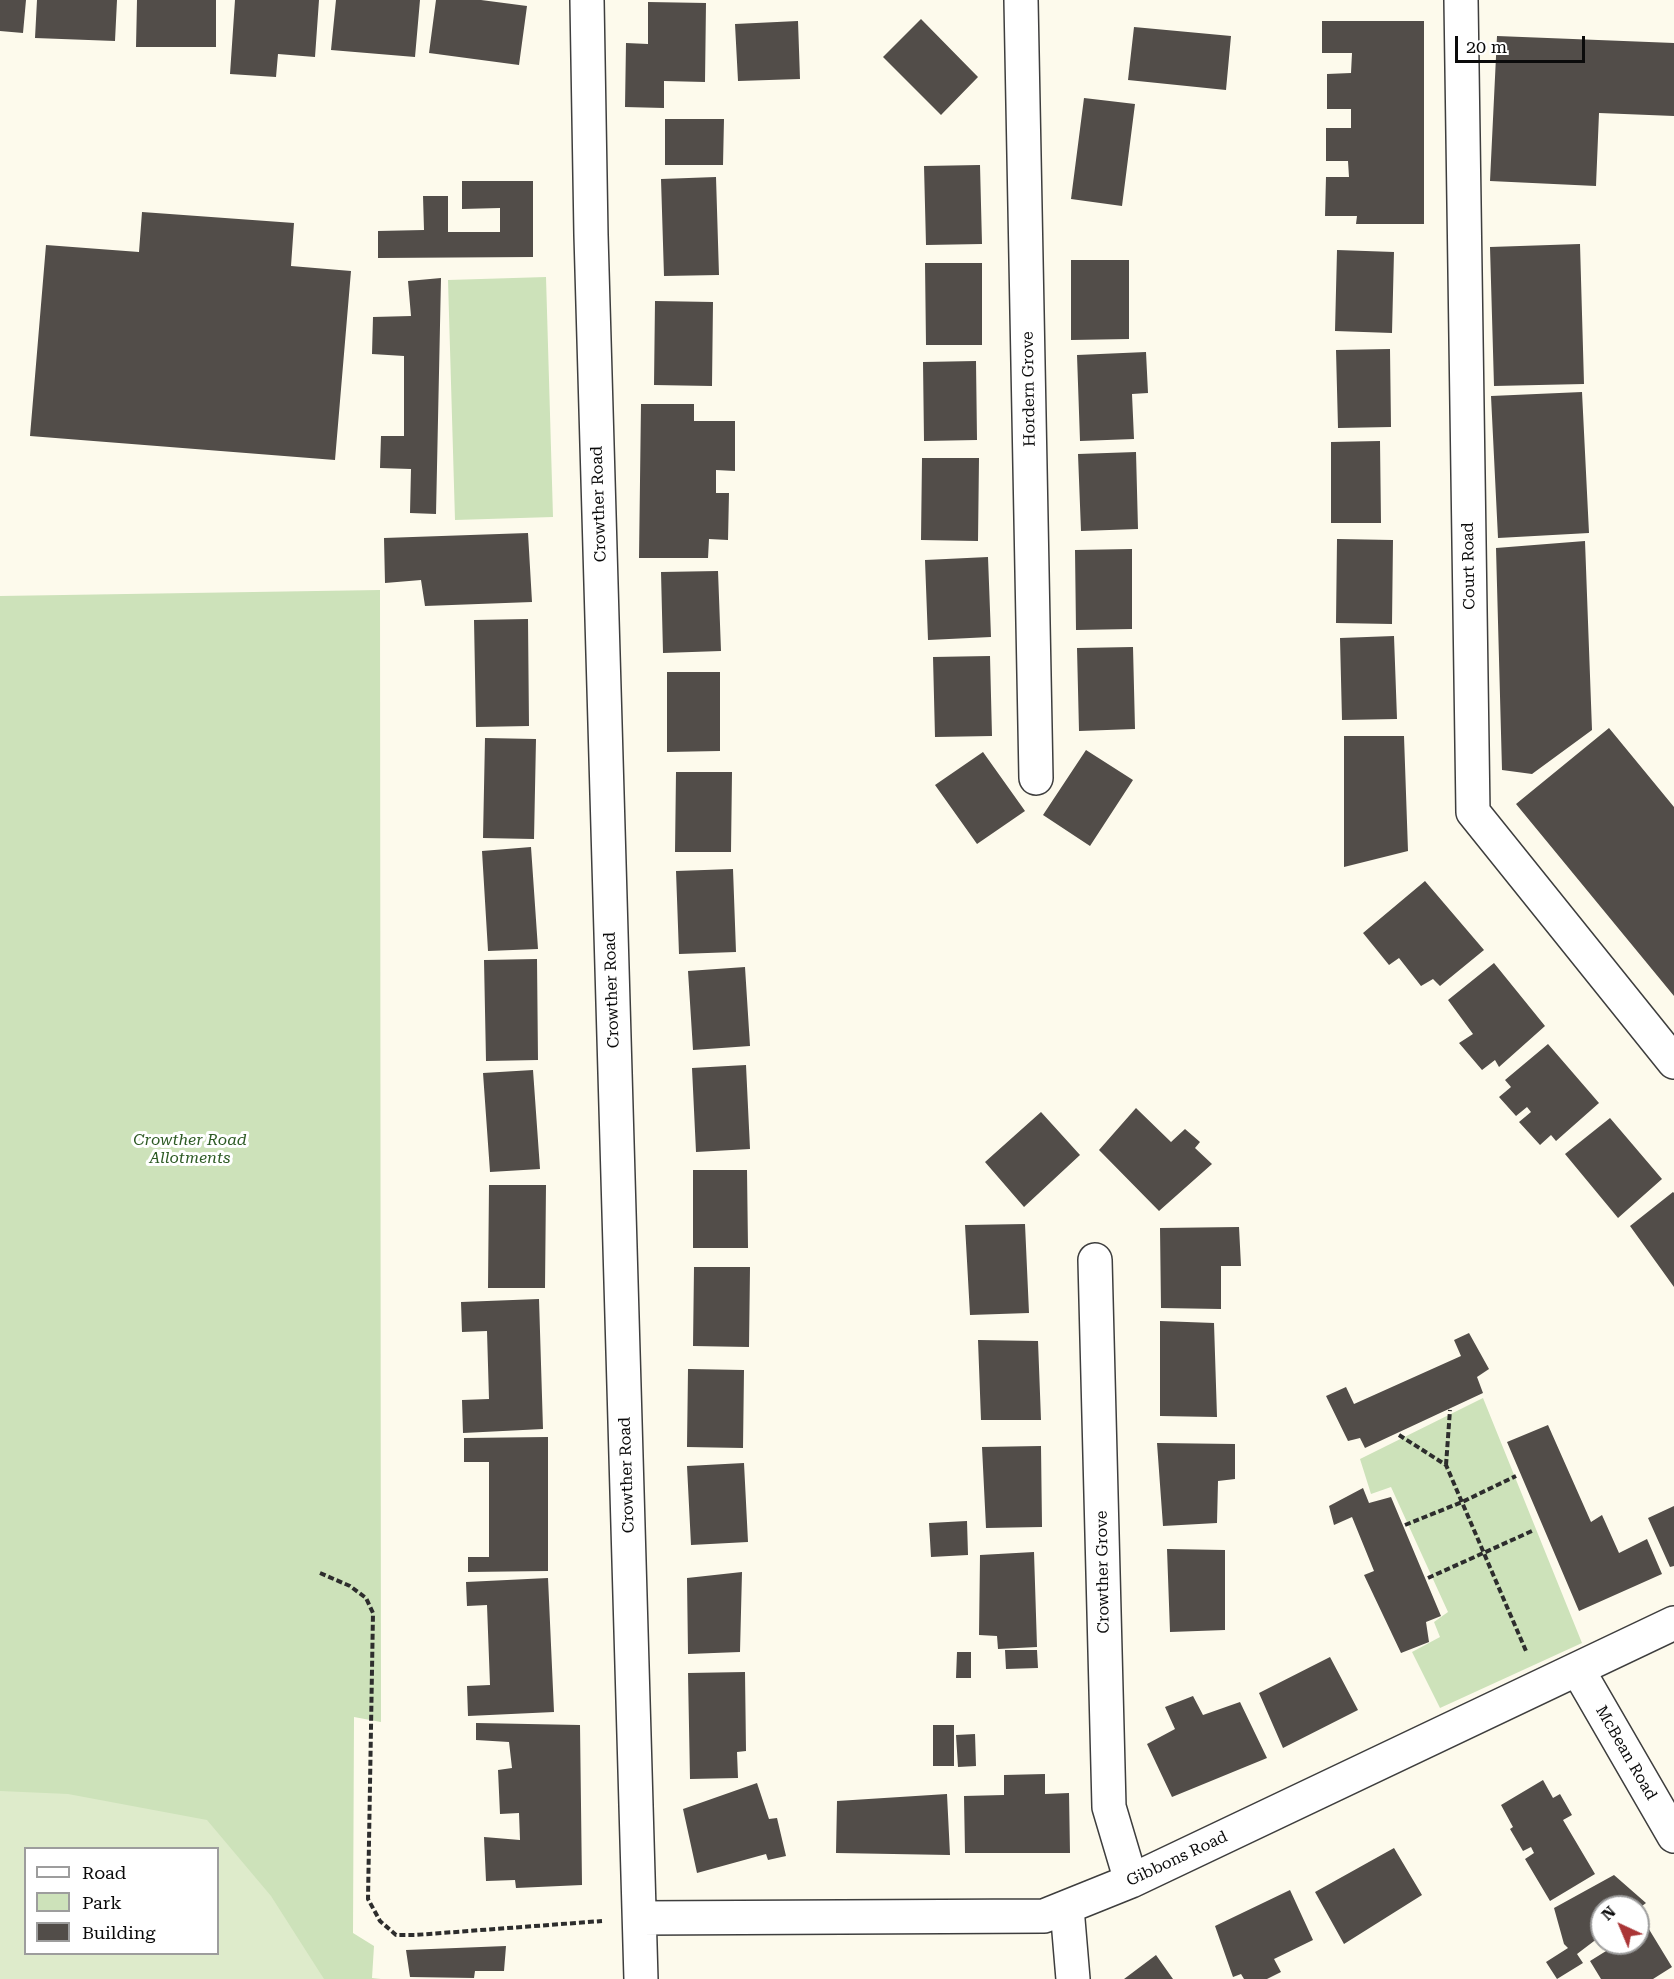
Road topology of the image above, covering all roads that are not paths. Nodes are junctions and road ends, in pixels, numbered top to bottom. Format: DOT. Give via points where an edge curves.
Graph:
graph roads {
  1 [pos="587,0"];
  2 [pos="1022,0"];
  3 [pos="1461,0"];
  4 [pos="1036,778"];
  5 [pos="1674,1062"];
  6 [pos="1095,1260"];
  7 [pos="1674,1623"];
  8 [pos="1578,1670"];
  9 [pos="1674,1836"];
  10 [pos="1131,1881"];
  11 [pos="1067,1908"];
  12 [pos="640,1918"];
  13 [pos="641,1979"];
  14 [pos="1072,1979"];
  1 -- 12 [label="street, Crowther Road"];
  2 -- 4 [label="street, Hordern Grove"];
  3 -- 5 [label="street, Court Road" via="1473,812"];
  6 -- 10 [label="street, Crowther Grove" via="1109,1807"];
  7 -- 8 [label="street, Gibbons Road"];
  8 -- 9 [label="street, McBean Road"];
  8 -- 10 [label="street, Gibbons Road"];
  10 -- 11 [label="street, Gibbons Road"];
  11 -- 12 [label="street, Gibbons Road" via="1044,1916"];
  11 -- 14 [label="street"];
  12 -- 13 [label="street, Crowther Road"];
}
